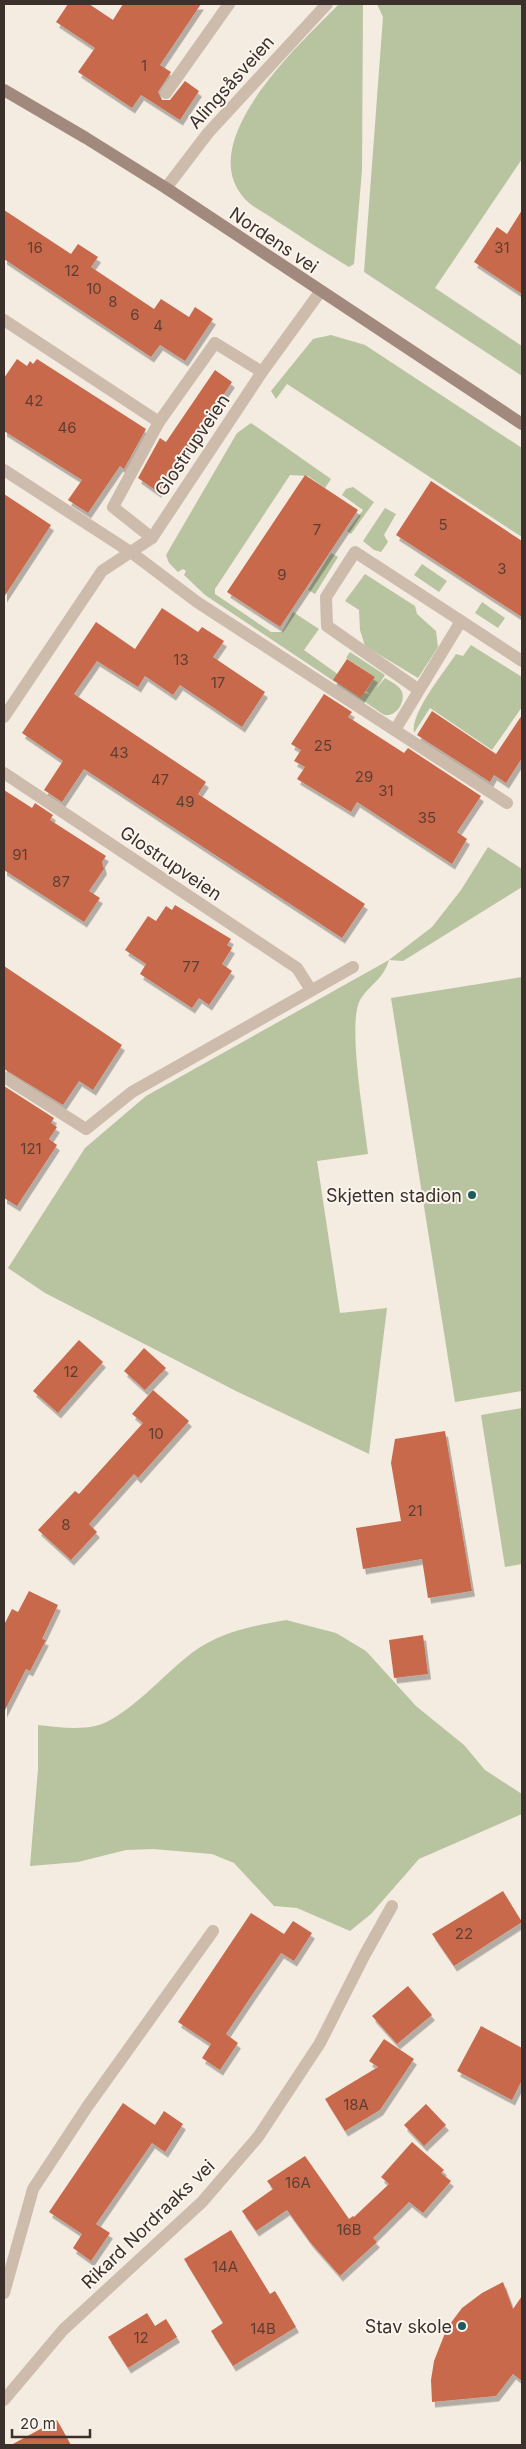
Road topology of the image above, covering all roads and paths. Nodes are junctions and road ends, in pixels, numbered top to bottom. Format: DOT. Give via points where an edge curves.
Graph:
graph roads {
  1 [pos="229,4"];
  2 [pos="326,4"];
  3 [pos="4,90"];
  4 [pos="166,93"];
  5 [pos="166,188"];
  6 [pos="320,292"];
  7 [pos="4,320"];
  8 [pos="262,372"];
  9 [pos="160,422"];
  10 [pos="522,424"];
  11 [pos="4,470"];
  12 [pos="152,538"];
  13 [pos="132,553"];
  14 [pos="461,621"];
  15 [pos="522,661"];
  16 [pos="419,690"];
  17 [pos="4,717"];
  18 [pos="395,730"];
  19 [pos="4,772"];
  20 [pos="507,803"];
  21 [pos="354,967"];
  22 [pos="312,990"];
  23 [pos="4,1076"];
  24 [pos="392,1906"];
  25 [pos="212,1931"];
  26 [pos="4,2293"];
  27 [pos="4,2400"];
  1 -- 4 [label="street"];
  2 -- 5 [label="street, Alingsåsveien" via="208,133"];
  3 -- 5 [label="street, Nordens vei"];
  5 -- 6 [label="street, Nordens vei"];
  6 -- 8 [label="street, Glostrupveien"];
  6 -- 10 [label="street, Nordens vei"];
  7 -- 9 [label="street"];
  8 -- 9 [label="street, Glostrupveien" via="215,343"];
  8 -- 12 [label="street, Glostrupveien"];
  9 -- 12 [label="street, Glostrupveien" via="113,507"];
  11 -- 13 [label="street"];
  12 -- 13 [label="street, Glostrupveien"];
  13 -- 17 [label="street, Glostrupveien" via="102,571"];
  13 -- 18 [label="street" via="197,602"];
  14 -- 15 [label="street"];
  14 -- 16 [label="street"];
  14 -- 16 [label="street" via="355,552 326,597 328,626"];
  16 -- 18 [label="street"];
  18 -- 20 [label="street"];
  19 -- 22 [label="street, Glostrupveien" via="297,968"];
  21 -- 22 [label="street"];
  22 -- 23 [label="street" via="132,1092 86,1129"];
  24 -- 27 [label="street, Rikard Nordraaks vei" via="320,2043 258,2137 202,2202 63,2330"];
  25 -- 26 [label="street" via="33,2189"];
}
